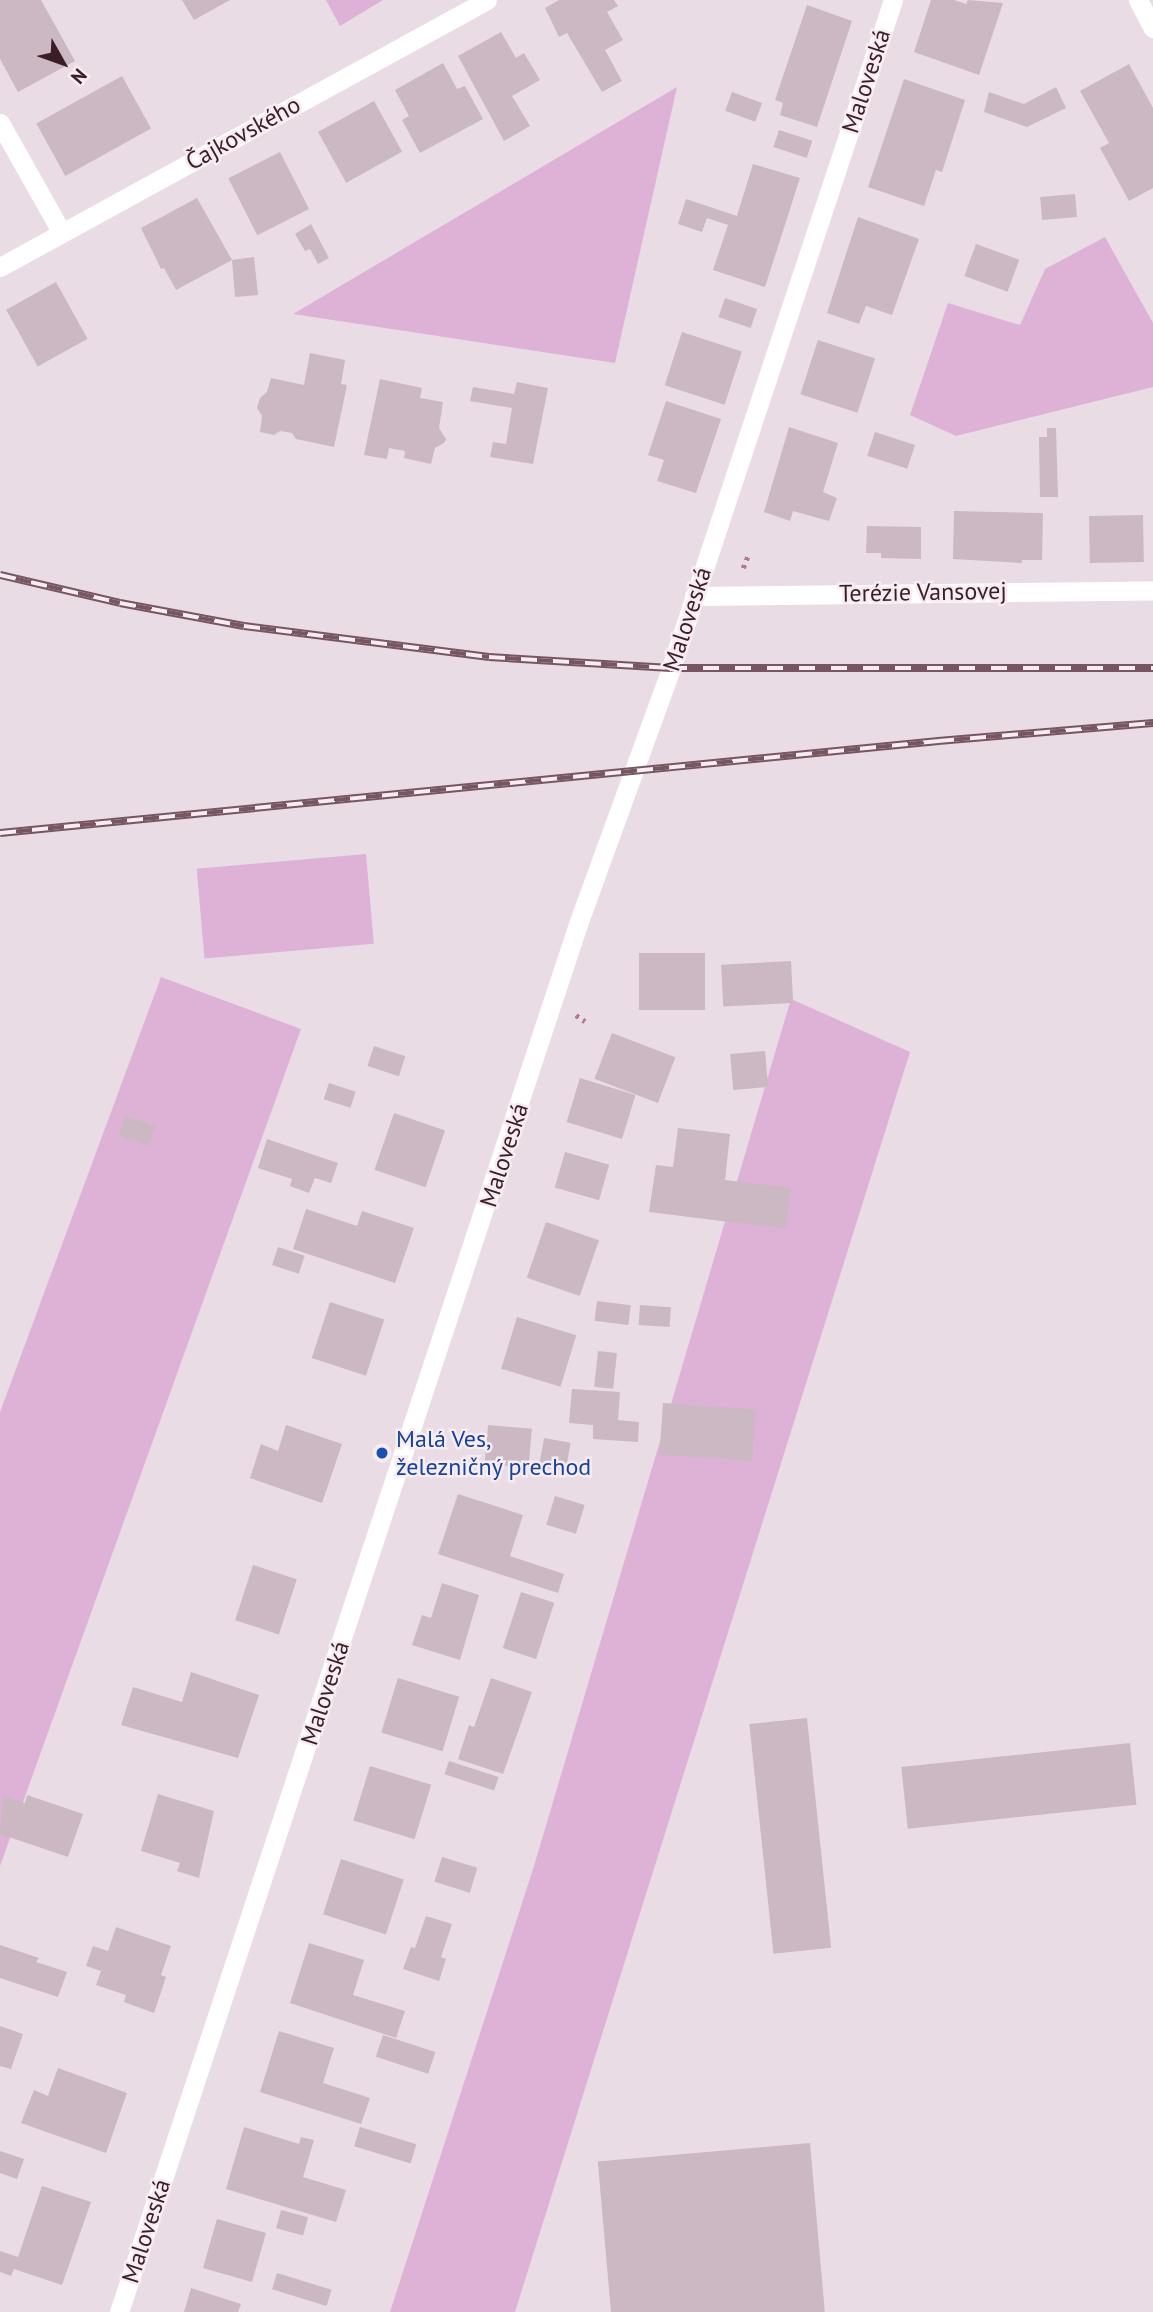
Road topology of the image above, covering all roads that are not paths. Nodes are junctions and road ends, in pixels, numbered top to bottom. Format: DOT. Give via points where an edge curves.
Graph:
graph roads {
  1 [pos="487,0"];
  2 [pos="893,0"];
  3 [pos="1138,0"];
  4 [pos="1153,27"];
  5 [pos="0,123"];
  6 [pos="62,233"];
  7 [pos="0,267"];
  8 [pos="1153,590"];
  9 [pos="694,596"];
  10 [pos="119,2312"];
  1 -- 6 [label="street, Čajkovského"];
  2 -- 9 [label="street, Maloveská"];
  3 -- 4 [label="street"];
  5 -- 6 [label="street"];
  6 -- 7 [label="street, Čajkovského"];
  8 -- 9 [label="street, Terézie Vansovej"];
  9 -- 10 [label="street, Maloveská" via="578,924"];
}
